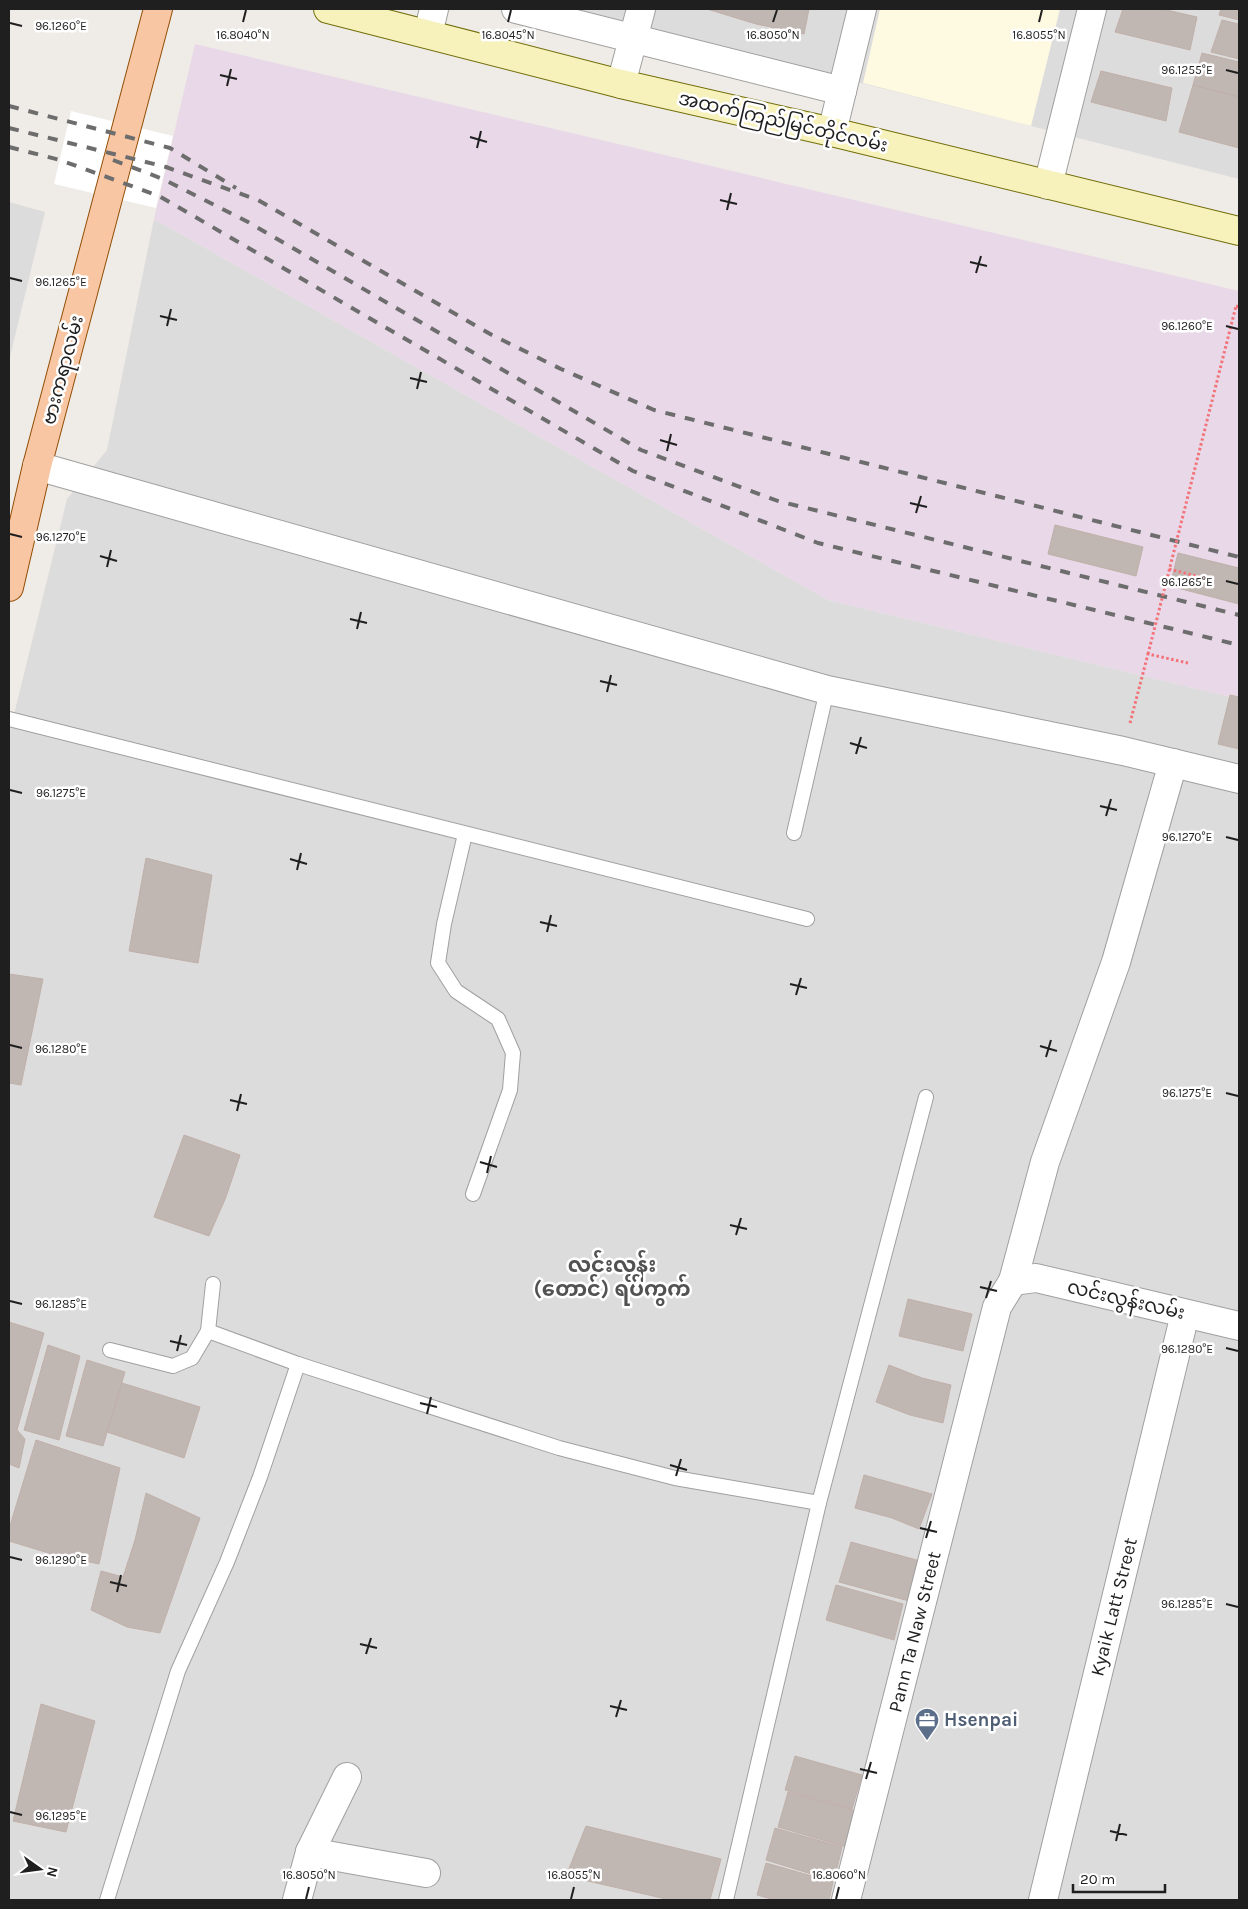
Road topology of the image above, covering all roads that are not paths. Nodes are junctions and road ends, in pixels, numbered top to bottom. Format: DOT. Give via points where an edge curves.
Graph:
graph roads {
  1 [pos="158,9"];
  2 [pos="328,9"];
  3 [pos="516,9"];
  4 [pos="641,9"];
  5 [pos="862,9"];
  6 [pos="1092,9"];
  7 [pos="431,21"];
  8 [pos="633,39"];
  9 [pos="621,84"];
  10 [pos="842,90"];
  11 [pos="832,132"];
  12 [pos="1048,185"];
  13 [pos="1239,232"];
  14 [pos="37,466"];
  15 [pos="9,587"];
  16 [pos="827,690"];
  17 [pos="9,719"];
  18 [pos="1173,763"];
  19 [pos="1239,779"];
  20 [pos="794,833"];
  21 [pos="465,834"];
  22 [pos="807,919"];
  23 [pos="926,1097"];
  24 [pos="473,1194"];
  25 [pos="1013,1281"];
  26 [pos="212,1284"];
  27 [pos="1185,1314"];
  28 [pos="1239,1326"];
  29 [pos="208,1331"];
  30 [pos="110,1350"];
  31 [pos="298,1364"];
  32 [pos="819,1503"];
  33 [pos="347,1777"];
  34 [pos="310,1852"];
  35 [pos="426,1873"];
  36 [pos="107,1900"];
  37 [pos="297,1900"];
  38 [pos="726,1900"];
  39 [pos="846,1900"];
  40 [pos="1043,1900"];
  1 -- 14 [label="main road, ဗားကရာလမ်း"];
  2 -- 7 [label="main road, အထက်ကြည်မြင်တိုင်လမ်း"];
  3 -- 8 [label="street"];
  4 -- 8 [label="street"];
  5 -- 10 [label="street"];
  6 -- 12 [label="street"];
  7 -- 9 [label="main road, အထက်ကြည်မြင်တိုင်လမ်း"];
  8 -- 9 [label="street"];
  8 -- 10 [label="street"];
  9 -- 11 [label="main road, အထက်ကြည်မြင်တိုင်လမ်း"];
  10 -- 11 [label="street"];
  11 -- 12 [label="main road, အထက်ကြည်မြင်တိုင်လမ်း"];
  12 -- 13 [label="main road, အထက်ကြည်မြင်တိုင်လမ်း"];
  14 -- 15 [label="main road, ဗားကရာလမ်း"];
  14 -- 16 [label="street"];
  16 -- 18 [label="street"];
  16 -- 20 [label="lane"];
  17 -- 21 [label="lane"];
  18 -- 19 [label="street"];
  18 -- 25 [label="street, Pann Ta Naw Street" via="1116,962 1045,1162"];
  21 -- 22 [label="lane"];
  21 -- 24 [label="lane" via="438,963 456,991 498,1019 513,1052 510,1090"];
  23 -- 32 [label="lane"];
  25 -- 27 [label="street, လင်းလွန်းလမ်း" via="1036,1278"];
  25 -- 39 [label="street, Pann Ta Naw Street" via="997,1307"];
  26 -- 29 [label="lane"];
  27 -- 28 [label="street, လင်းလွန်းလမ်း"];
  27 -- 40 [label="street, Kyaik Latt Street"];
  29 -- 30 [label="lane" via="192,1358 173,1366"];
  29 -- 31 [label="lane"];
  31 -- 32 [label="lane" via="559,1448 675,1478"];
  31 -- 36 [label="lane" via="227,1562 178,1671"];
  32 -- 38 [label="lane"];
  33 -- 34 [label="street"];
  34 -- 35 [label="street"];
  34 -- 37 [label="street"];
}
